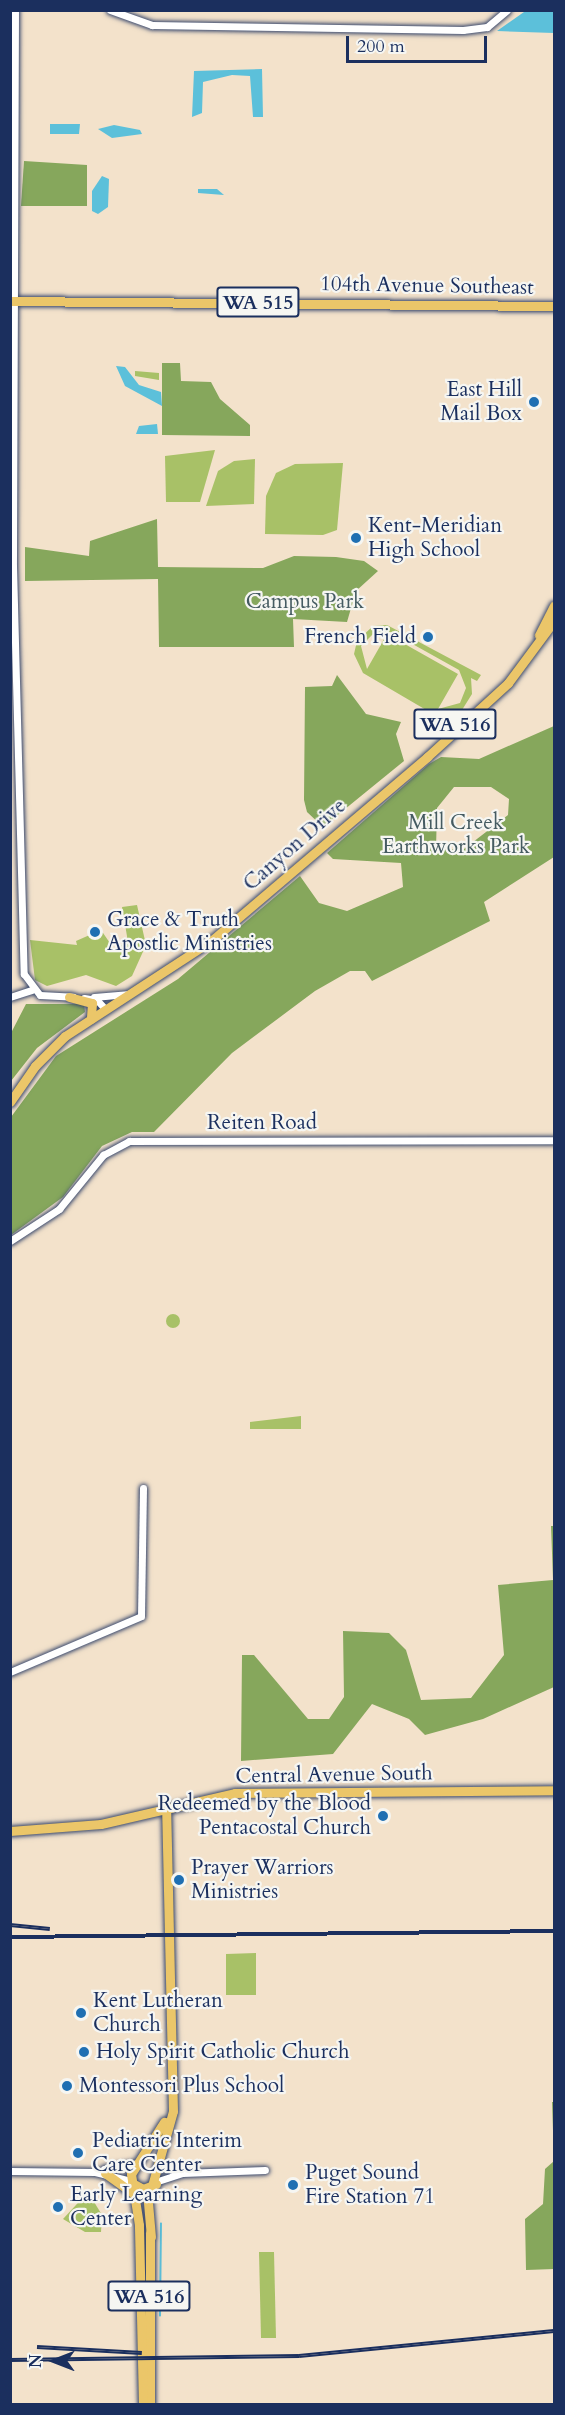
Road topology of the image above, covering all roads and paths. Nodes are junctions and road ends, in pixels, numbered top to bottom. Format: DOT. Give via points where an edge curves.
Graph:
graph roads {
  1 [pos="15,10"];
  2 [pos="110,10"];
  3 [pos="507,10"];
  4 [pos="12,301"];
  5 [pos="555,306"];
  6 [pos="12,566"];
  7 [pos="555,606"];
  8 [pos="555,621"];
  9 [pos="506,682"];
  10 [pos="32,990"];
  11 [pos="136,992"];
  12 [pos="74,997"];
  13 [pos="10,998"];
  14 [pos="106,1010"];
  15 [pos="91,1019"];
  16 [pos="10,1102"];
  17 [pos="555,1140"];
  18 [pos="10,1241"];
  19 [pos="142,1488"];
  20 [pos="10,1672"];
  21 [pos="555,1790"];
  22 [pos="166,1809"];
  23 [pos="10,1831"];
  24 [pos="171,2104"];
  25 [pos="140,2162"];
  26 [pos="159,2166"];
  27 [pos="265,2170"];
  28 [pos="10,2171"];
  29 [pos="100,2173"];
  30 [pos="182,2173"];
  31 [pos="132,2182"];
  32 [pos="154,2185"];
  33 [pos="135,2196"];
  34 [pos="144,2403"];
  1 -- 4 [label="street"];
  2 -- 3 [label="street" via="152,25 463,30 487,27"];
  4 -- 5 [label="main road, 104th Avenue Southeast / WA 515"];
  4 -- 6 [label="street"];
  6 -- 10 [label="street" via="24,974"];
  7 -- 9 [label="main road, WA 516"];
  8 -- 9 [label="main road, WA 516"];
  9 -- 11 [label="main road, Canyon Drive / WA 516" via="211,941"];
  10 -- 12 [label="street"];
  10 -- 13 [label="street"];
  11 -- 12 [label="street"];
  11 -- 14 [label="main road, Canyon Drive / WA 516"];
  12 -- 14 [label="street" via="97,1000"];
  12 -- 15 [label="main road" via="92,1003"];
  14 -- 15 [label="main road, Canyon Drive / WA 516"];
  15 -- 16 [label="main road, Canyon Drive / WA 516" via="49,1050"];
  17 -- 18 [label="street, Reiten Road" via="129,1141 110,1149 59,1209"];
  19 -- 20 [label="street" via="141,1616"];
  21 -- 22 [label="main road, Central Avenue South" via="245,1792"];
  22 -- 23 [label="main road, Central Avenue South" via="101,1824"];
  22 -- 24 [label="main road"];
  24 -- 25 [label="main road" via="154,2150"];
  24 -- 26 [label="main road" via="171,2125"];
  25 -- 26 [label="main road"];
  25 -- 29 [label="street"];
  25 -- 31 [label="main road"];
  26 -- 30 [label="street"];
  26 -- 32 [label="main road"];
  27 -- 30 [label="street"];
  28 -- 29 [label="street"];
  29 -- 31 [label="street"];
  29 -- 33 [label="main road" via="124,2182"];
  30 -- 32 [label="street"];
  31 -- 32 [label="main road"];
  31 -- 33 [label="main road, WA 516"];
  32 -- 34 [label="main road, WA 516" via="144,2205 151,2237"];
  33 -- 34 [label="main road, WA 516"];
}
